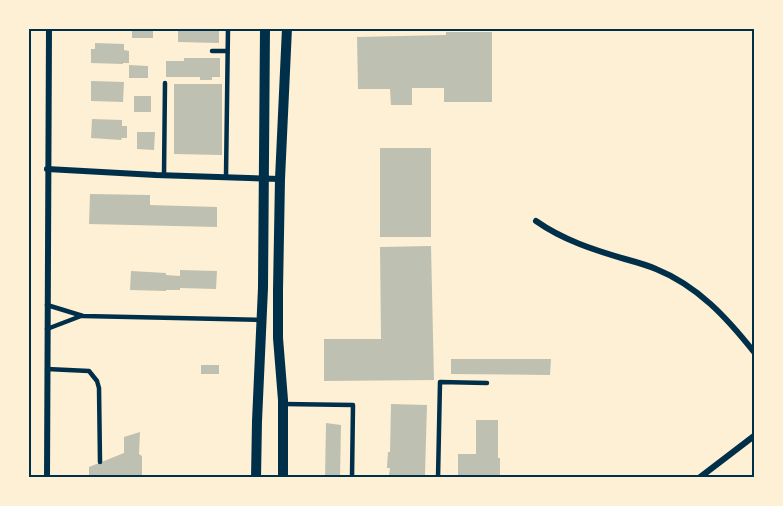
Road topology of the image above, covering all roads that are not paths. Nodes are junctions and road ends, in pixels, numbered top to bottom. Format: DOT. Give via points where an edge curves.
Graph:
graph roads {
  1 [pos="49,28"];
  2 [pos="228,28"];
  3 [pos="265,28"];
  4 [pos="287,28"];
  5 [pos="213,51"];
  6 [pos="227,51"];
  7 [pos="165,83"];
  8 [pos="47,169"];
  9 [pos="164,175"];
  10 [pos="226,176"];
  11 [pos="263,178"];
  12 [pos="280,179"];
  13 [pos="536,221"];
  14 [pos="47,305"];
  15 [pos="83,316"];
  16 [pos="262,320"];
  17 [pos="47,329"];
  18 [pos="754,352"];
  19 [pos="47,369"];
  20 [pos="487,383"];
  21 [pos="283,404"];
  22 [pos="754,436"];
  23 [pos="100,462"];
  24 [pos="47,477"];
  25 [pos="256,477"];
  26 [pos="283,477"];
  27 [pos="352,477"];
  28 [pos="438,477"];
  29 [pos="699,477"];
  1 -- 8 [label="street"];
  2 -- 6 [label="lane"];
  3 -- 11 [label="street"];
  4 -- 12 [label="street"];
  5 -- 6 [label="lane"];
  6 -- 10 [label="lane"];
  7 -- 9 [label="lane"];
  8 -- 9 [label="street"];
  8 -- 14 [label="street"];
  9 -- 10 [label="street"];
  10 -- 11 [label="street"];
  11 -- 12 [label="street"];
  11 -- 16 [label="street"];
  12 -- 21 [label="street" via="278,338"];
  13 -- 18 [label="street" via="564,238 656,268 683,282 727,319"];
  14 -- 15 [label="lane"];
  14 -- 17 [label="street"];
  15 -- 16 [label="lane"];
  15 -- 17 [label="lane"];
  16 -- 25 [label="street"];
  17 -- 19 [label="street"];
  19 -- 23 [label="lane" via="81,369 93,376 99,388"];
  19 -- 24 [label="street"];
  20 -- 28 [label="lane" via="440,382"];
  21 -- 26 [label="street"];
  21 -- 27 [label="lane" via="353,405"];
  22 -- 29 [label="street"];
}
